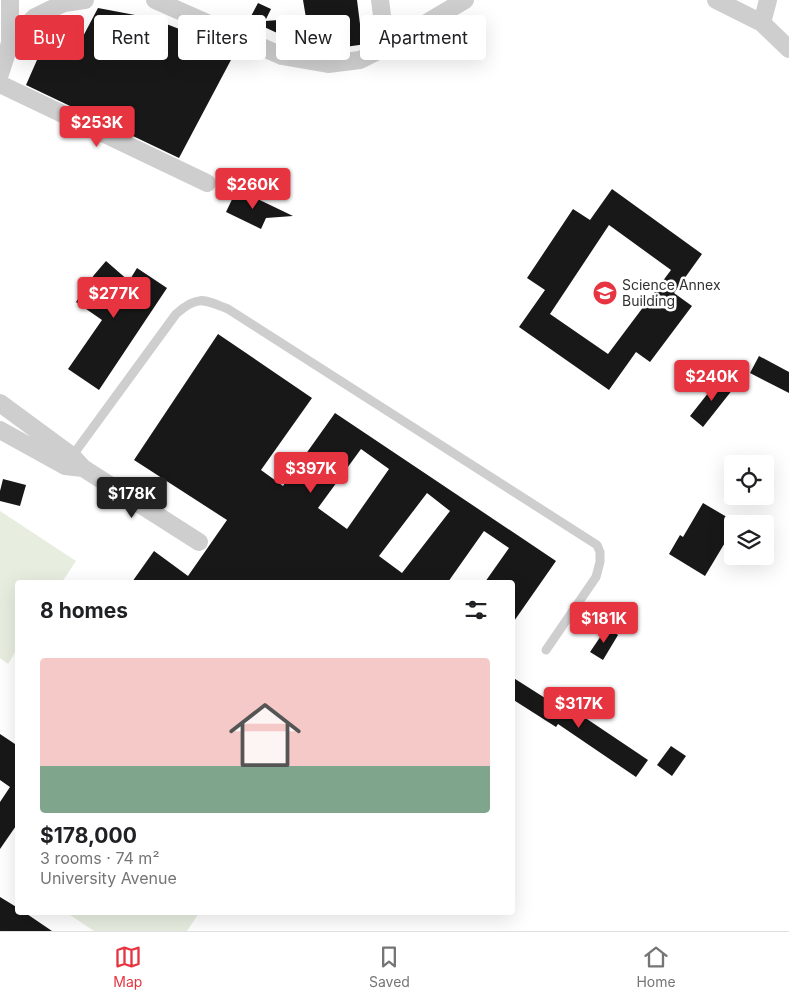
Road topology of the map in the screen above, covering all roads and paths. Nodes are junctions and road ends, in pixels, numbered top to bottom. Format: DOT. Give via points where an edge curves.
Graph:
graph roads {
  1 [pos="10,0"];
  2 [pos="85,0"];
  3 [pos="155,0"];
  4 [pos="380,0"];
  5 [pos="465,0"];
  6 [pos="716,0"];
  7 [pos="768,0"];
  8 [pos="382,15"];
  9 [pos="439,15"];
  10 [pos="762,23"];
  11 [pos="10,43"];
  12 [pos="789,49"];
  13 [pos="360,60"];
  14 [pos="0,74"];
  15 [pos="0,84"];
  16 [pos="207,183"];
  17 [pos="0,402"];
  18 [pos="0,430"];
  19 [pos="73,463"];
  20 [pos="199,542"];
  21 [pos="546,650"];
  1 -- 11 [label="street"];
  2 -- 11 [label="street" via="64,3 35,17"];
  3 -- 13 [label="street" via="282,56 328,64"];
  4 -- 8 [label="street"];
  5 -- 9 [label="street"];
  6 -- 10 [label="street"];
  7 -- 10 [label="street"];
  10 -- 12 [label="street"];
  11 -- 14 [label="street"];
  15 -- 16 [label="street"];
  17 -- 19 [label="street"];
  18 -- 19 [label="street"];
  19 -- 20 [label="street"];
  19 -- 21 [label="lane" via="176,314 188,303 206,300 228,308 597,545 600,562 596,577"];
}
